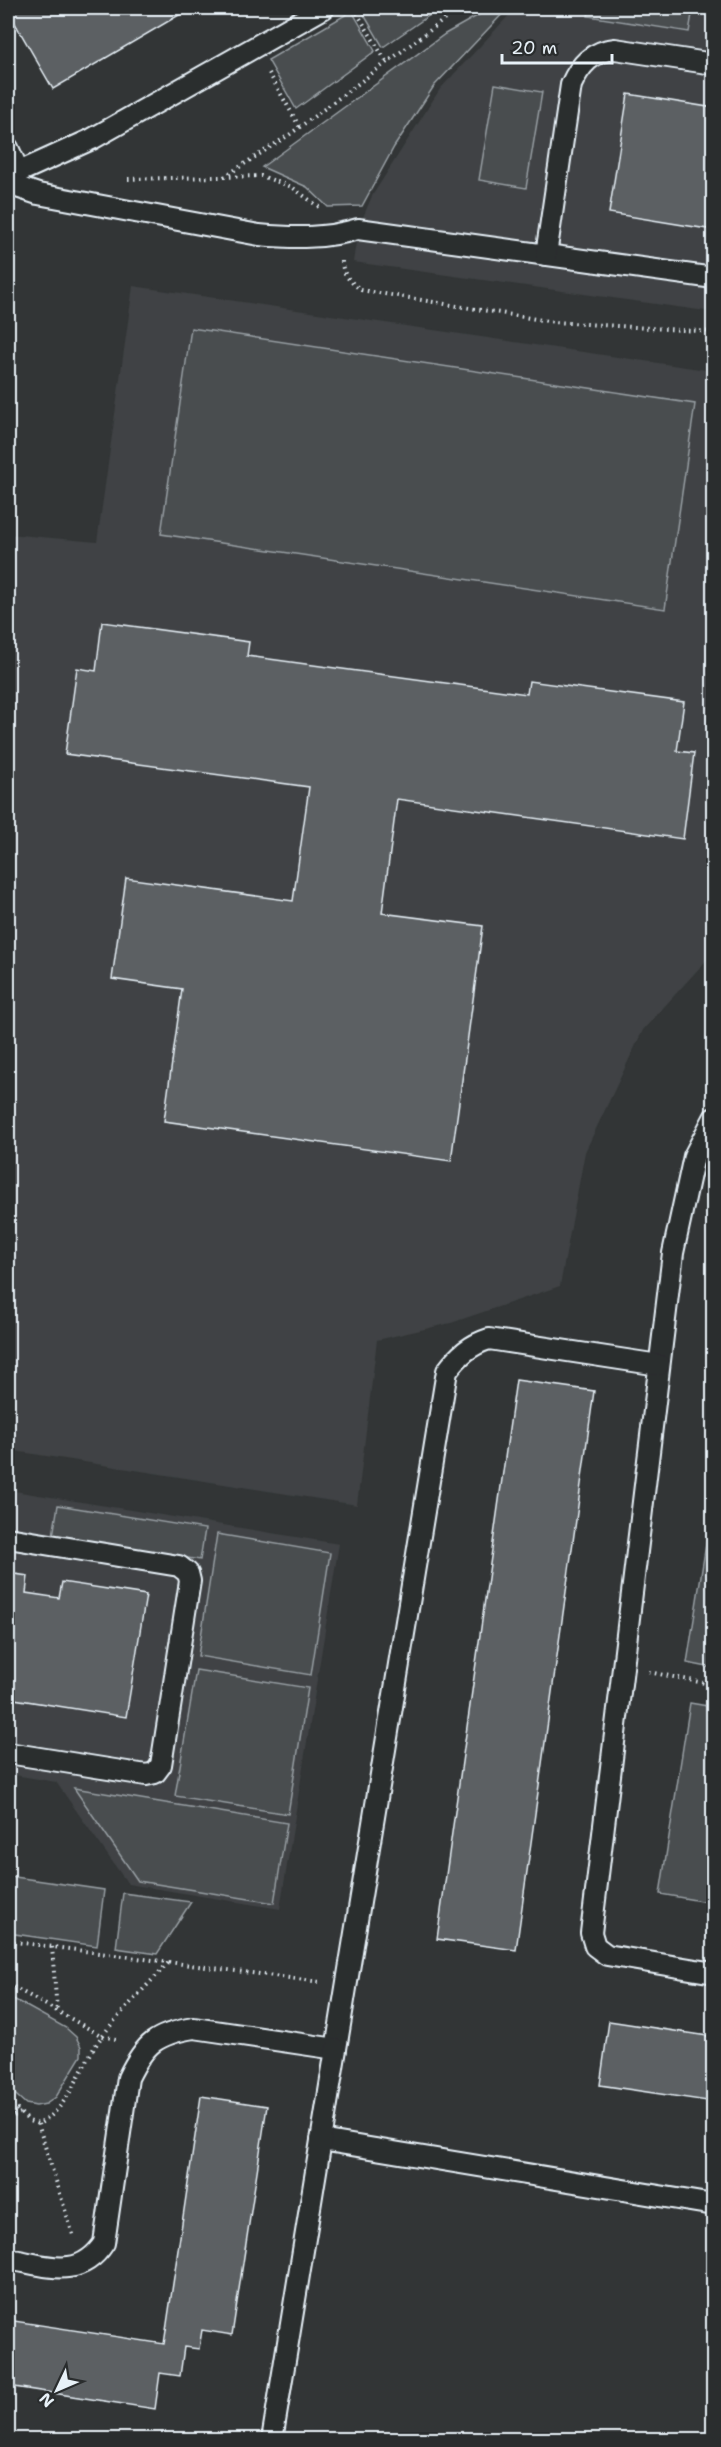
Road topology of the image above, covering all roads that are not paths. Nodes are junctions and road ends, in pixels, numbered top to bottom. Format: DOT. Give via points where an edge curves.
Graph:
graph roads {
  1 [pos="324,8"];
  2 [pos="714,64"];
  3 [pos="8,148"];
  4 [pos="11,178"];
  5 [pos="546,255"];
  6 [pos="714,278"];
  7 [pos="714,1118"];
  8 [pos="659,1365"];
  9 [pos="8,1538"];
  10 [pos="8,1753"];
  11 [pos="714,1973"];
  12 [pos="336,2049"];
  13 [pos="321,2140"];
  14 [pos="714,2205"];
  15 [pos="8,2259"];
  16 [pos="272,2439"];
  1 -- 4 [label="lane" via="92,139"];
  2 -- 5 [label="lane" via="615,49 603,50 578,70 571,85"];
  3 -- 4 [label="lane"];
  4 -- 5 [label="lane" via="38,194 259,235 295,239 358,229"];
  5 -- 6 [label="lane"];
  7 -- 8 [label="lane" via="694,1156 673,1252"];
  8 -- 11 [label="lane" via="591,1933 595,1946 608,1955"];
  8 -- 12 [label="lane" via="489,1339 472,1344 447,1371"];
  9 -- 10 [label="lane" via="179,1566 188,1573 190,1581 161,1765 155,1773 146,1775"];
  12 -- 13 [label="lane"];
  12 -- 15 [label="lane" via="194,2028 167,2034 140,2054 128,2078 104,2243 82,2265 64,2268"];
  13 -- 14 [label="lane"];
  13 -- 16 [label="lane"];
}
